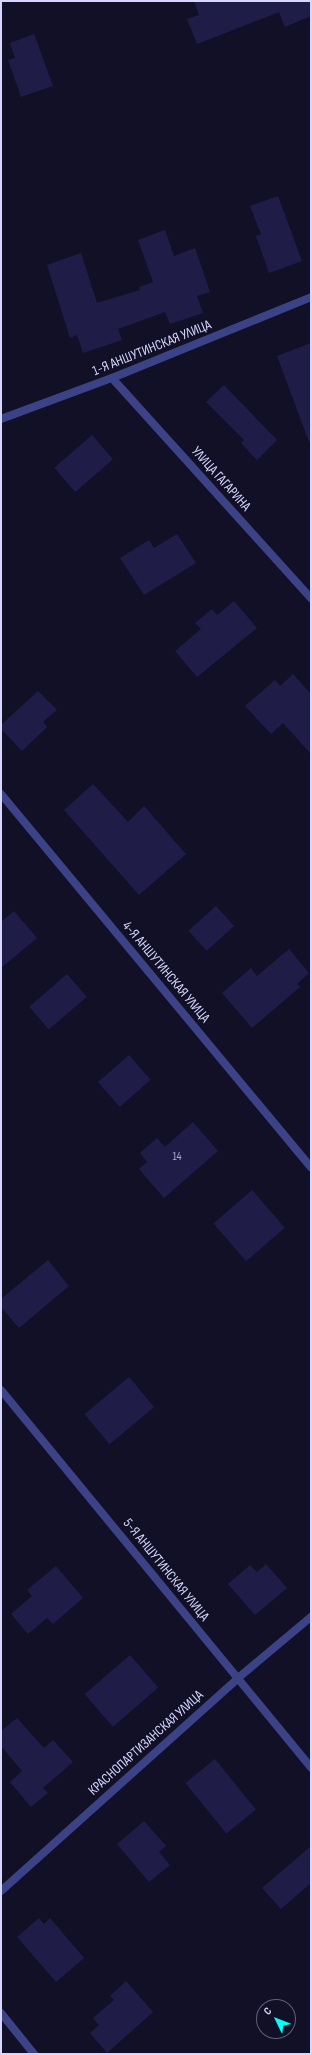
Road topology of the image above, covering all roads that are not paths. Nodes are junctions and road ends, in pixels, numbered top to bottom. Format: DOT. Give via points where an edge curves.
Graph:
graph roads {
  1 [pos="311,298"];
  2 [pos="112,378"];
  3 [pos="1,419"];
  4 [pos="311,598"];
  5 [pos="1,794"];
  6 [pos="311,1166"];
  7 [pos="1,1390"];
  8 [pos="311,1617"];
  9 [pos="238,1678"];
  10 [pos="311,1768"];
  11 [pos="1,1892"];
  12 [pos="1,2013"];
  13 [pos="34,2054"];
  1 -- 2 [label="street, 1-Я АНШУТИНСКАЯ УЛИЦА"];
  2 -- 3 [label="street, 1-Я АНШУТИНСКАЯ УЛИЦА"];
  2 -- 4 [label="street, УЛИЦА ГАГАРИНА"];
  5 -- 6 [label="street, 4-Я АНШУТИНСКАЯ УЛИЦА"];
  7 -- 9 [label="street, 5-Я АНШУТИНСКАЯ УЛИЦА"];
  8 -- 9 [label="street, КРАСНОПАРТИЗАНСКАЯ УЛИЦА"];
  9 -- 10 [label="street, 5-Я АНШУТИНСКАЯ УЛИЦА"];
  9 -- 11 [label="street, КРАСНОПАРТИЗАНСКАЯ УЛИЦА"];
  12 -- 13 [label="street"];
}
